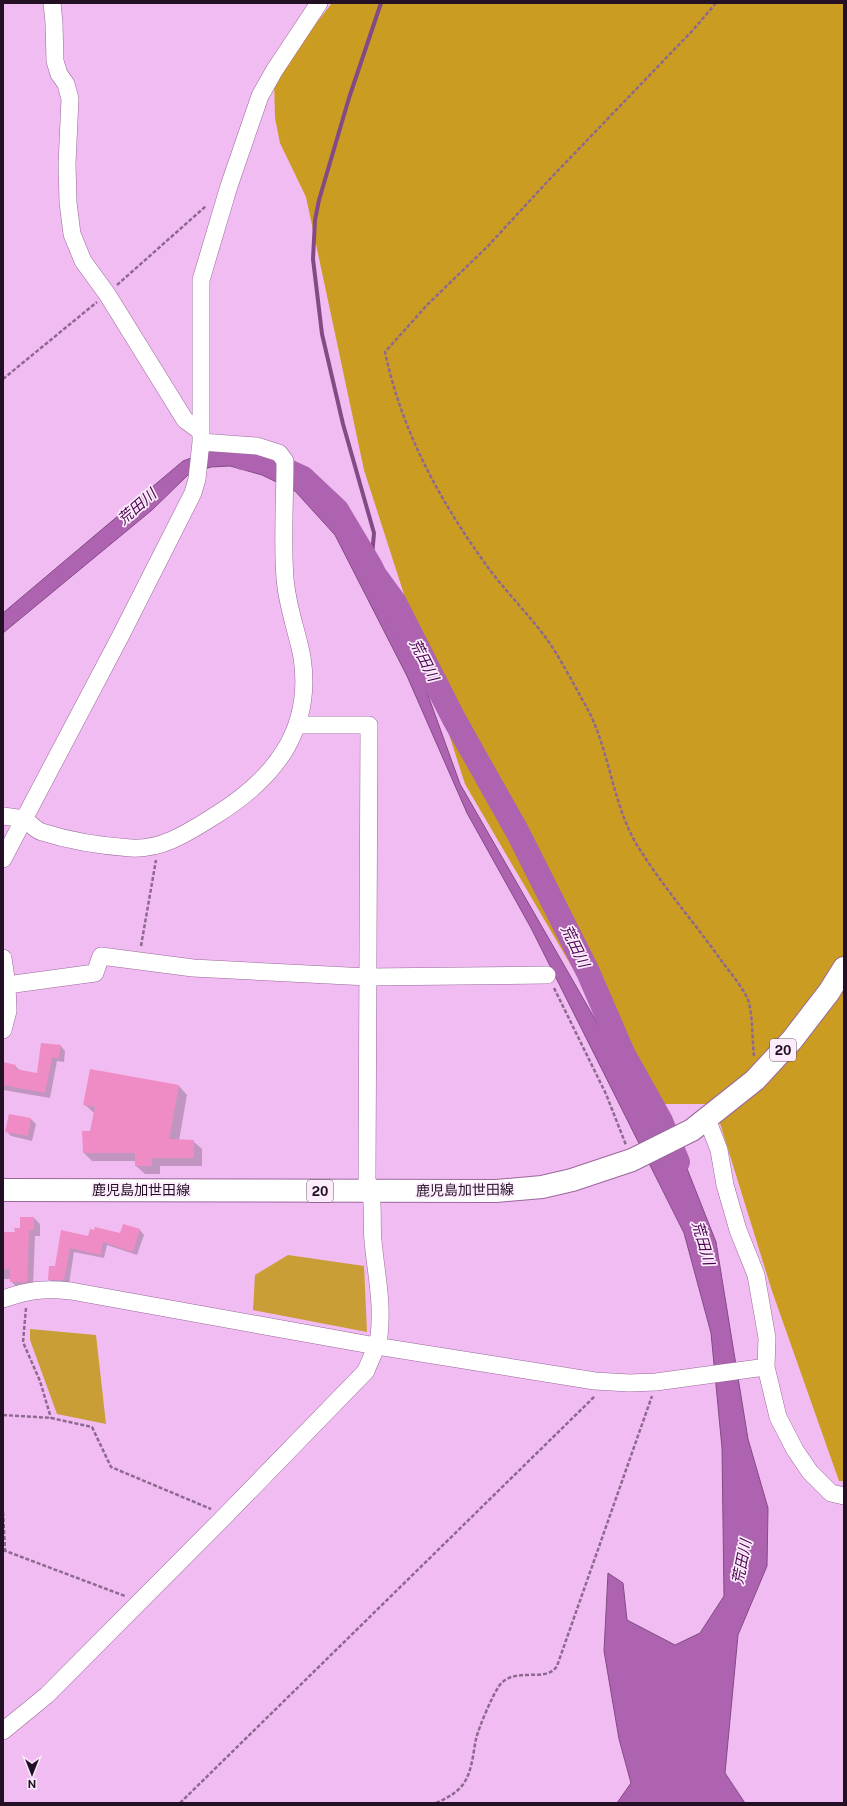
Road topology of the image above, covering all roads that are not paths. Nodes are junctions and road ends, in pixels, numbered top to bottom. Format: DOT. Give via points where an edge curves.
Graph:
graph roads {
  1 [pos="52,3"];
  2 [pos="319,3"];
  3 [pos="200,439"];
  4 [pos="298,726"];
  5 [pos="3,816"];
  6 [pos="24,820"];
  7 [pos="3,859"];
  8 [pos="3,958"];
  9 [pos="844,968"];
  10 [pos="547,975"];
  11 [pos="368,977"];
  12 [pos="7,985"];
  13 [pos="3,1030"];
  14 [pos="699,1124"];
  15 [pos="3,1190"];
  16 [pos="372,1191"];
  17 [pos="3,1298"];
  18 [pos="376,1346"];
  19 [pos="760,1368"];
  20 [pos="844,1496"];
  21 [pos="3,1731"];
  1 -- 3 [label="street" via="55,61 70,99 67,164 72,234 83,262 107,294 185,420"];
  2 -- 3 [label="street" via="274,70 260,96 229,186 202,280"];
  3 -- 4 [label="street" via="257,446 279,453 285,460 285,578 302,657 304,693"];
  3 -- 6 [label="street" via="197,479 193,493"];
  4 -- 6 [label="street" via="282,756 261,782 199,826 159,845 131,848 90,843 40,832"];
  4 -- 11 [label="street" via="369,726"];
  5 -- 6 [label="street"];
  6 -- 7 [label="street"];
  8 -- 12 [label="street"];
  9 -- 14 [label="main road, 鹿児島加世田線 / 20" via="792,1040 755,1080"];
  10 -- 11 [label="street"];
  11 -- 12 [label="street" via="193,968 101,956 95,973"];
  11 -- 16 [label="street" via="368,1180"];
  12 -- 13 [label="street" via="8,1010"];
  14 -- 16 [label="main road, 鹿児島加世田線 / 20" via="632,1160 542,1187 496,1191"];
  14 -- 19 [label="street" via="719,1150 738,1230 756,1276 767,1338"];
  15 -- 16 [label="main road, 鹿児島加世田線 / 20"];
  16 -- 18 [label="street" via="372,1240 380,1316"];
  17 -- 18 [label="street" via="28,1291 71,1291"];
  18 -- 19 [label="street" via="609,1382 656,1382"];
  18 -- 21 [label="street" via="366,1371 47,1695"];
  19 -- 20 [label="street" via="778,1417 795,1450 810,1472 831,1493"];
}
